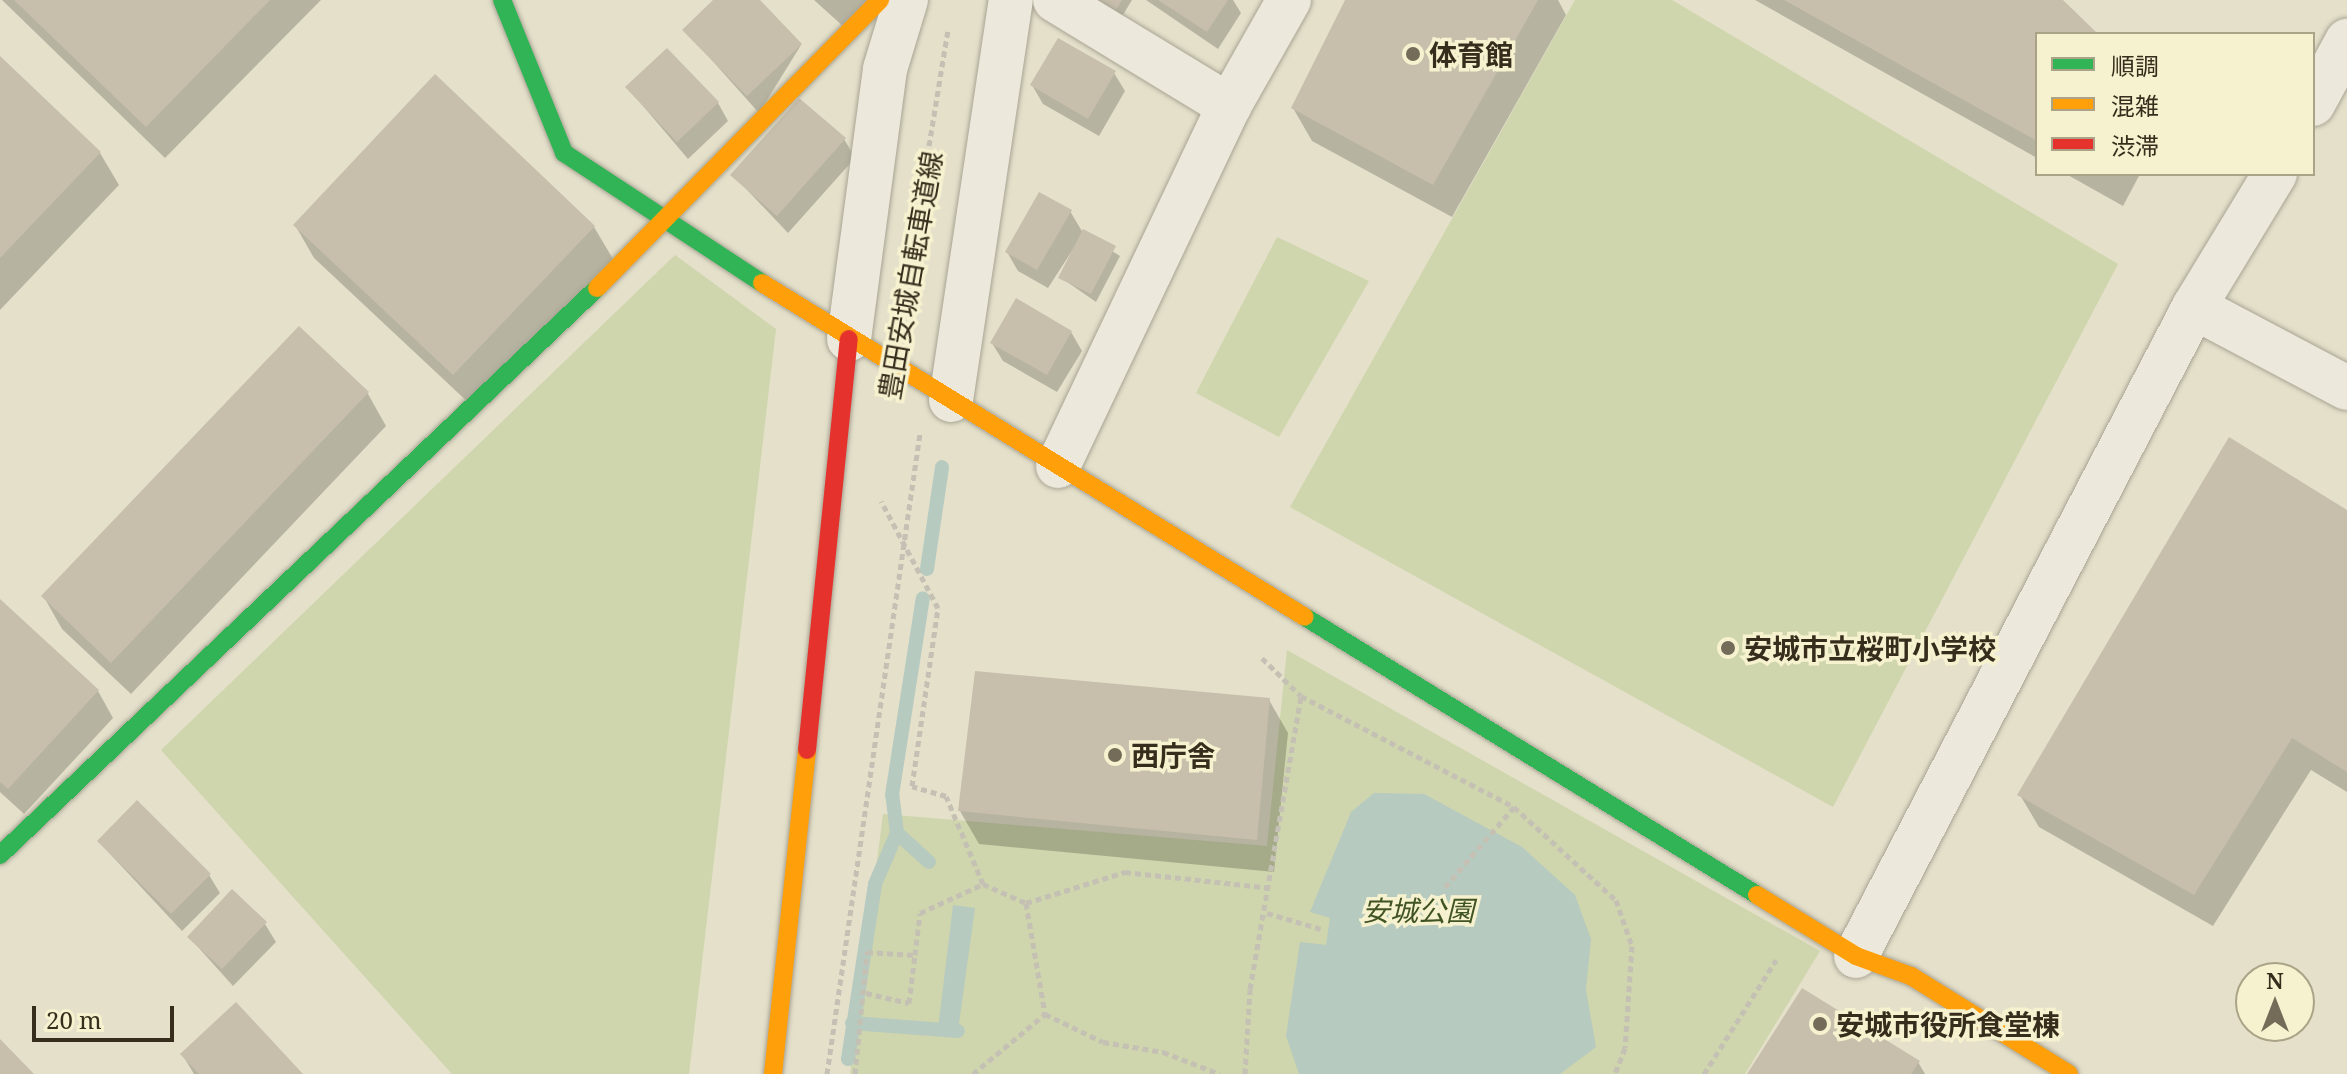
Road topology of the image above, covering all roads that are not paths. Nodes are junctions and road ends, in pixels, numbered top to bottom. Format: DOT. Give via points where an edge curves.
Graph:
graph roads {
  1 [pos="502,0"];
  2 [pos="880,0"];
  3 [pos="906,0"];
  4 [pos="1011,0"];
  5 [pos="1055,0"];
  6 [pos="1289,0"];
  7 [pos="2347,41"];
  8 [pos="2315,100"];
  9 [pos="1229,106"];
  10 [pos="2274,176"];
  11 [pos="665,223"];
  12 [pos="2194,307"];
  13 [pos="849,339"];
  14 [pos="2347,388"];
  15 [pos="940,394"];
  16 [pos="1058,466"];
  17 [pos="0,855"];
  18 [pos="1856,956"];
  19 [pos="773,1074"];
  20 [pos="2069,1074"];
  1 -- 11 [label="street" via="564,153"];
  2 -- 11 [label="street" via="844,29"];
  3 -- 13 [label="street" via="885,69"];
  4 -- 15 [label="street"];
  5 -- 9 [label="street"];
  6 -- 9 [label="street"];
  7 -- 8 [label="street"];
  9 -- 16 [label="street"];
  10 -- 12 [label="street"];
  11 -- 13 [label="street"];
  11 -- 17 [label="street"];
  12 -- 14 [label="street"];
  12 -- 18 [label="street"];
  13 -- 15 [label="street"];
  13 -- 19 [label="street"];
  15 -- 16 [label="street"];
  16 -- 18 [label="street"];
  18 -- 20 [label="street" via="1911,976"];
}
